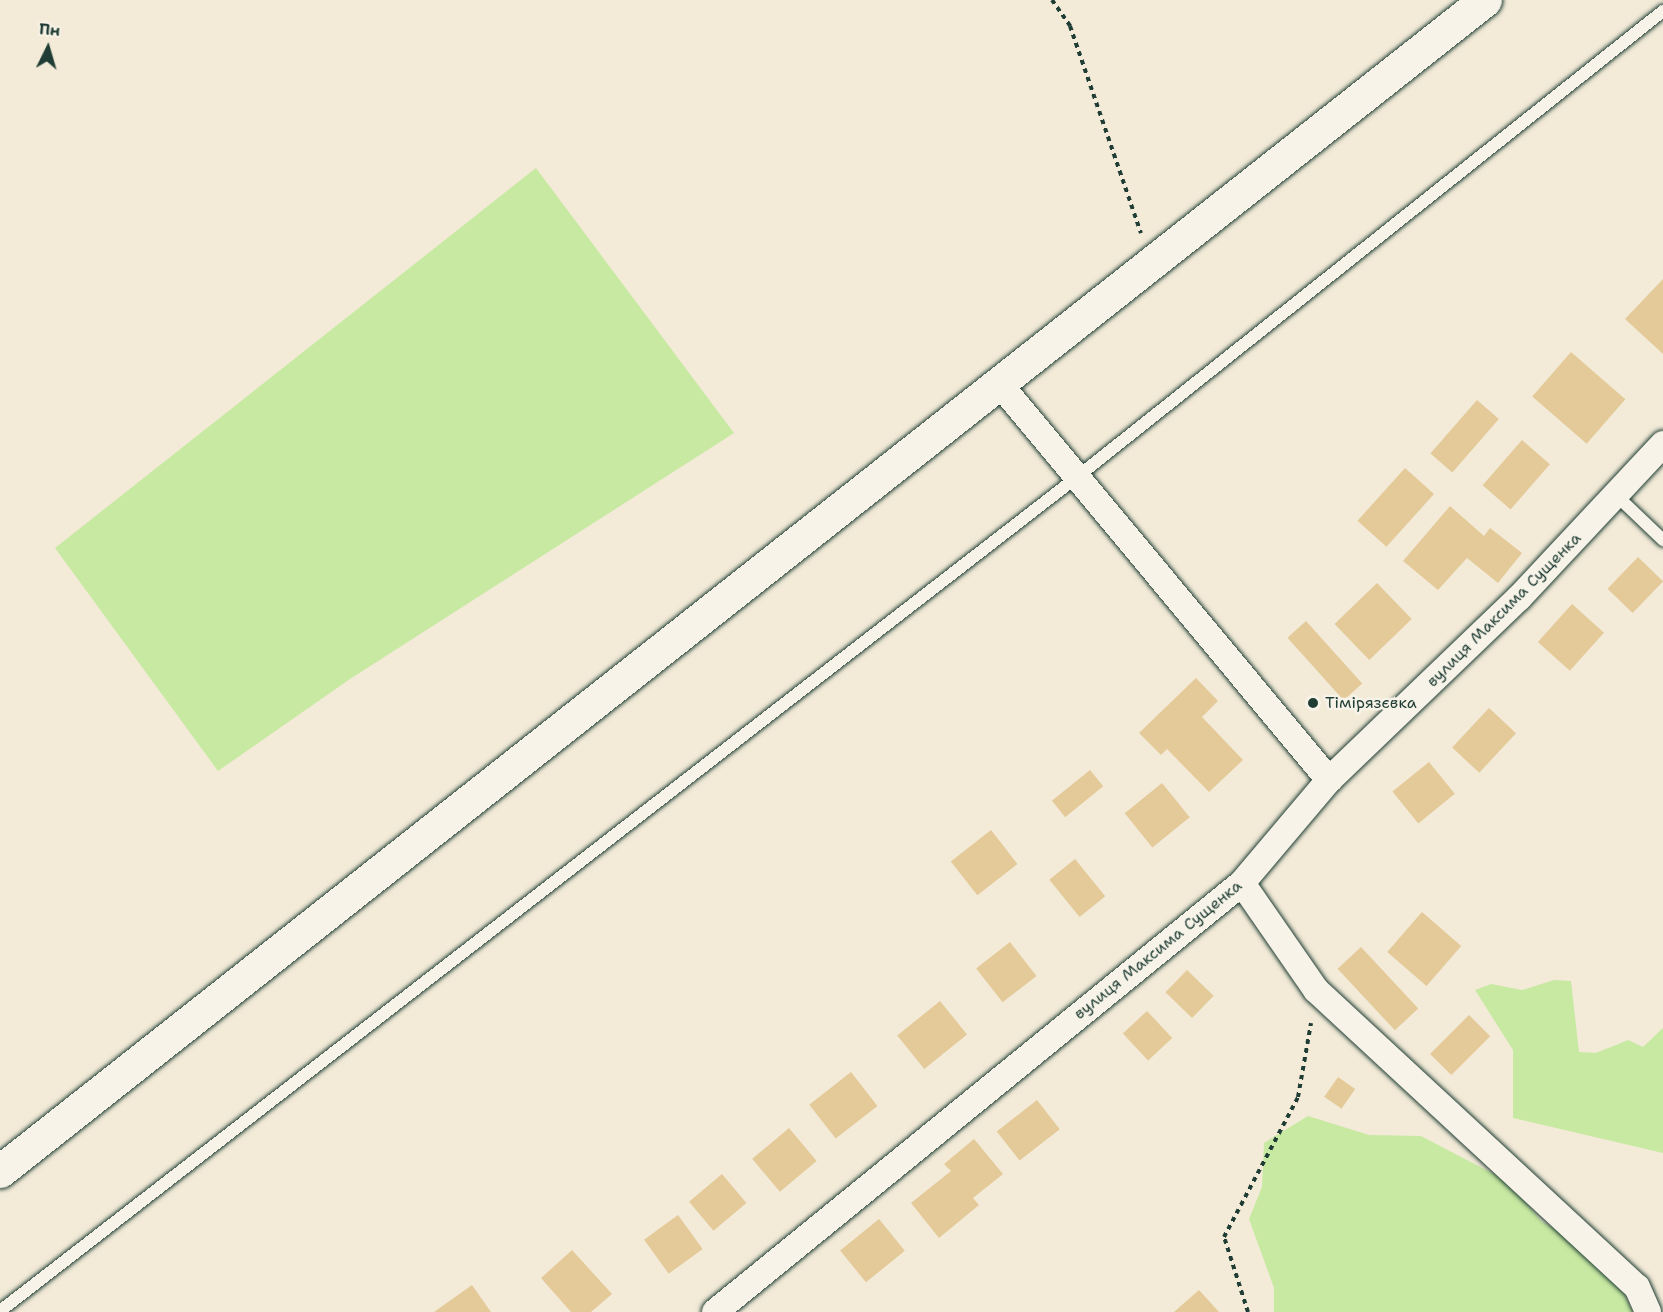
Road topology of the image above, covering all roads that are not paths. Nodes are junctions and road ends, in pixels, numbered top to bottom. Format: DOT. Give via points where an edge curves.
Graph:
graph roads {
  1 [pos="1485,0"];
  2 [pos="1663,10"];
  3 [pos="998,382"];
  4 [pos="1663,444"];
  5 [pos="1077,477"];
  6 [pos="1617,496"];
  7 [pos="1663,540"];
  8 [pos="1329,780"];
  9 [pos="1242,883"];
  10 [pos="0,1171"];
  11 [pos="0,1311"];
  12 [pos="715,1312"];
  13 [pos="1648,1312"];
  1 -- 3 [label="main road"];
  2 -- 5 [label="lane"];
  3 -- 5 [label="street"];
  3 -- 10 [label="main road"];
  4 -- 6 [label="street, вулиця Максима Сущенка"];
  5 -- 8 [label="street"];
  5 -- 11 [label="lane"];
  6 -- 7 [label="lane"];
  6 -- 8 [label="street, вулиця Максима Сущенка"];
  8 -- 9 [label="street, вулиця Максима Сущенка"];
  9 -- 12 [label="street, вулиця Максима Сущенка"];
  9 -- 13 [label="street" via="1316,990 1637,1287"];
}
